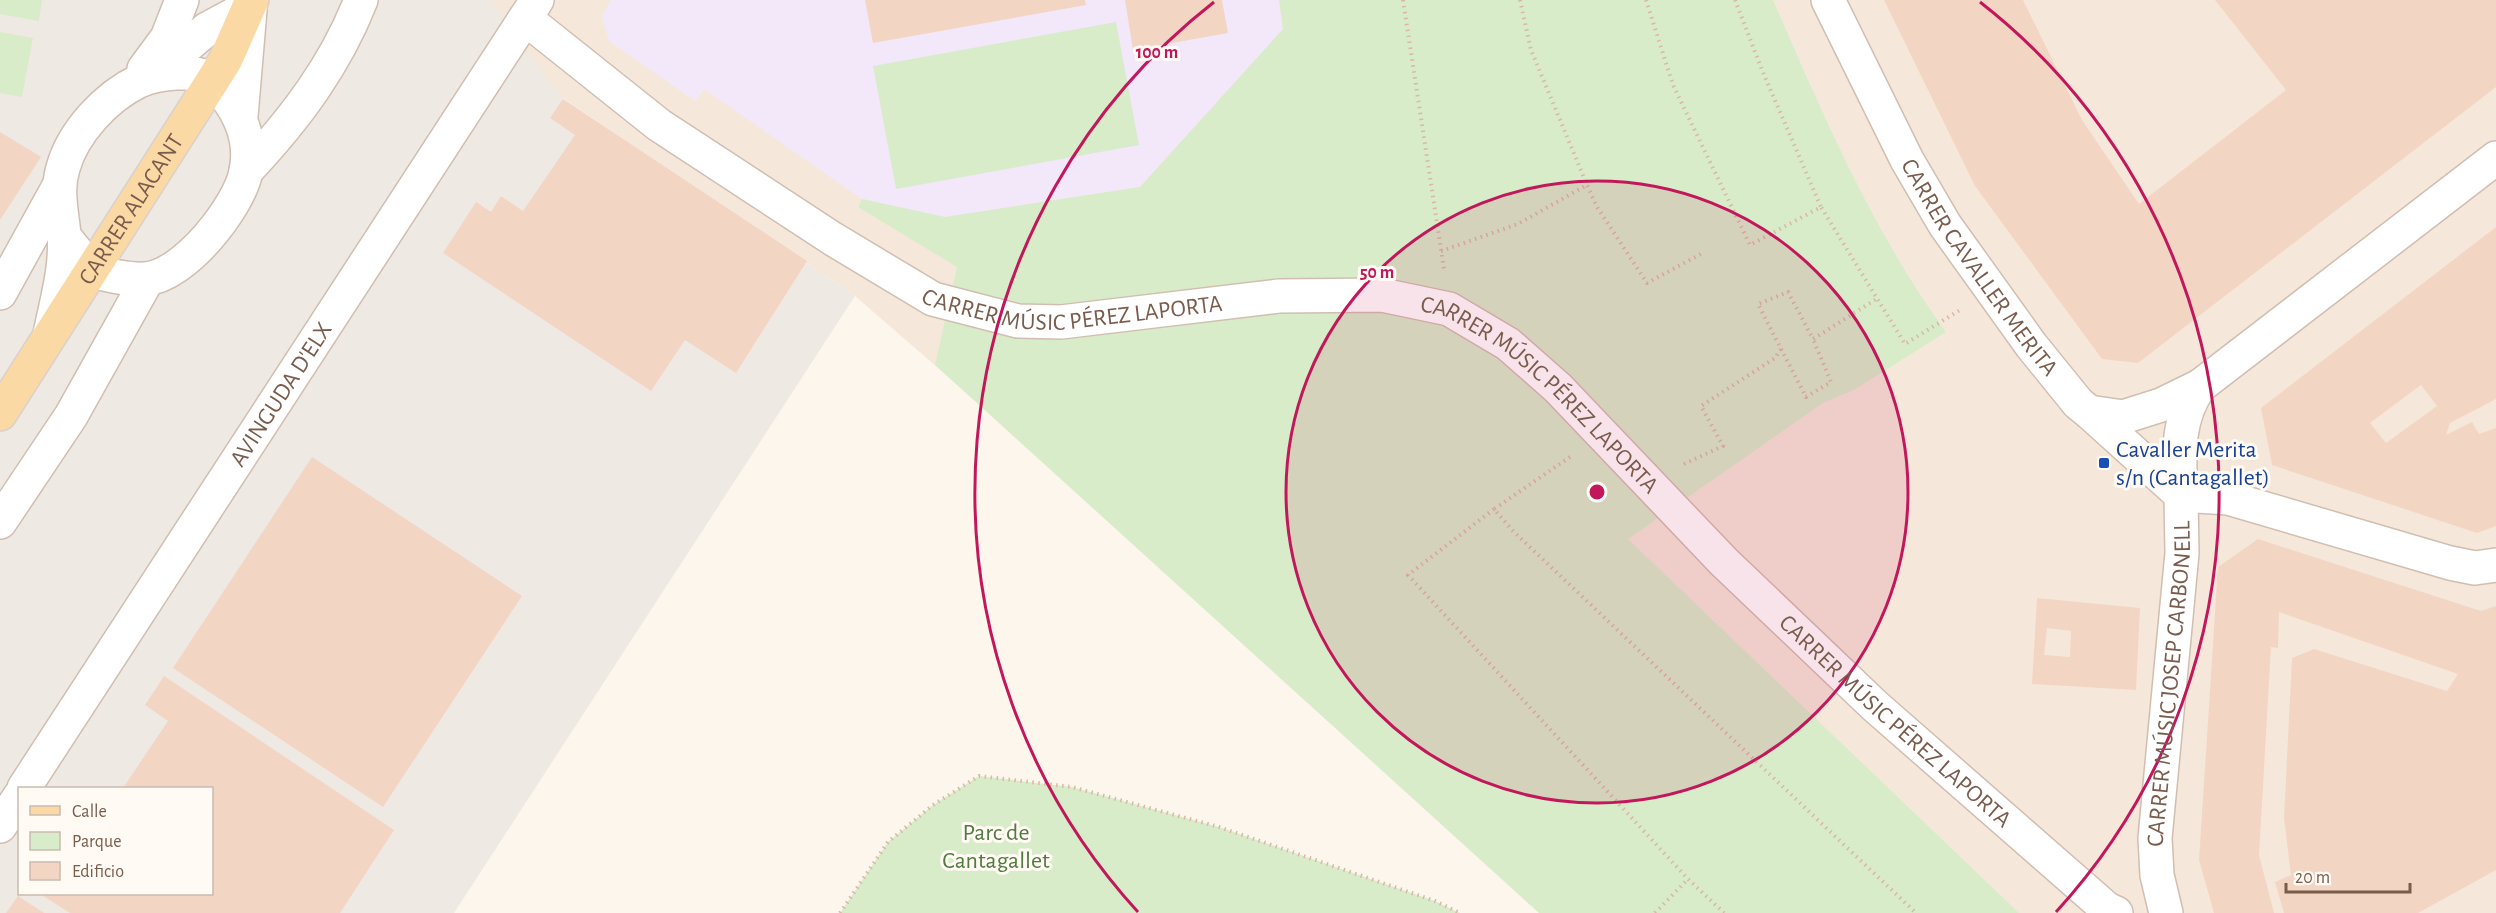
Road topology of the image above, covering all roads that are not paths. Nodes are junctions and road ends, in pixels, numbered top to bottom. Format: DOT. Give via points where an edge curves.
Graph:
graph roads {
  1 [pos="182,0"];
  2 [pos="361,0"];
  3 [pos="1828,0"];
  4 [pos="251,3"];
  5 [pos="531,10"];
  6 [pos="143,80"];
  7 [pos="213,80"];
  8 [pos="241,116"];
  9 [pos="2496,158"];
  10 [pos="246,171"];
  11 [pos="60,184"];
  12 [pos="64,236"];
  13 [pos="92,271"];
  14 [pos="147,279"];
  15 [pos="0,293"];
  16 [pos="50,334"];
  17 [pos="2200,386"];
  18 [pos="2089,412"];
  19 [pos="0,414"];
  20 [pos="2181,495"];
  21 [pos="0,522"];
  22 [pos="2496,565"];
  23 [pos="25,787"];
  24 [pos="18,799"];
  25 [pos="0,826"];
  26 [pos="2115,913"];
  27 [pos="2166,913"];
  1 -- 6 [label="street" via="167,38"];
  2 -- 10 [label="street" via="345,39 308,96 284,130"];
  3 -- 18 [label="street, CARRER CAVALLER MERITA" via="1907,160 1945,225 2060,382"];
  4 -- 6 [label="street" via="207,29"];
  4 -- 7 [label="main road, CARRER ALACANT"];
  4 -- 8 [label="street"];
  5 -- 23 [label="street, AVINGUDA D'ELX"];
  5 -- 26 [label="street, CARRER MÚSIC PÉREZ LAPORTA" via="659,125 832,239 933,299 1018,321 1061,322 1279,296 1382,295 1449,309 1508,344 1558,388 1724,562 1875,706"];
  6 -- 7 [label="street" via="180,72"];
  6 -- 11 [label="street" via="100,109 85,126 66,160"];
  7 -- 8 [label="street"];
  7 -- 13 [label="main road, CARRER ALACANT"];
  8 -- 10 [label="street" via="248,143"];
  9 -- 17 [label="street, CARRER MÚSIC JOSEP CARBONELL"];
  10 -- 14 [label="street" via="233,202 200,247 176,267"];
  11 -- 12 [label="street"];
  11 -- 15 [label="street"];
  12 -- 13 [label="street"];
  12 -- 16 [label="street"];
  13 -- 14 [label="street"];
  13 -- 16 [label="main road, CARRER ALACANT"];
  14 -- 16 [label="street" via="92,296"];
  14 -- 21 [label="street" via="71,416"];
  16 -- 19 [label="main road, CARRER ALACANT"];
  17 -- 18 [label="street, CARRER MÚSIC JOSEP CARBONELL" via="2138,414 2110,417"];
  17 -- 20 [label="street, CARRER MÚSIC JOSEP CARBONELL" via="2190,399 2182,426"];
  18 -- 20 [label="street, CARRER CAVALLER MERITA"];
  20 -- 22 [label="street" via="2228,498 2475,568"];
  20 -- 27 [label="street, CARRER MÚSIC JOSEP CARBONELL" via="2182,553 2155,838 2157,875"];
  24 -- 25 [label="street"];
}
